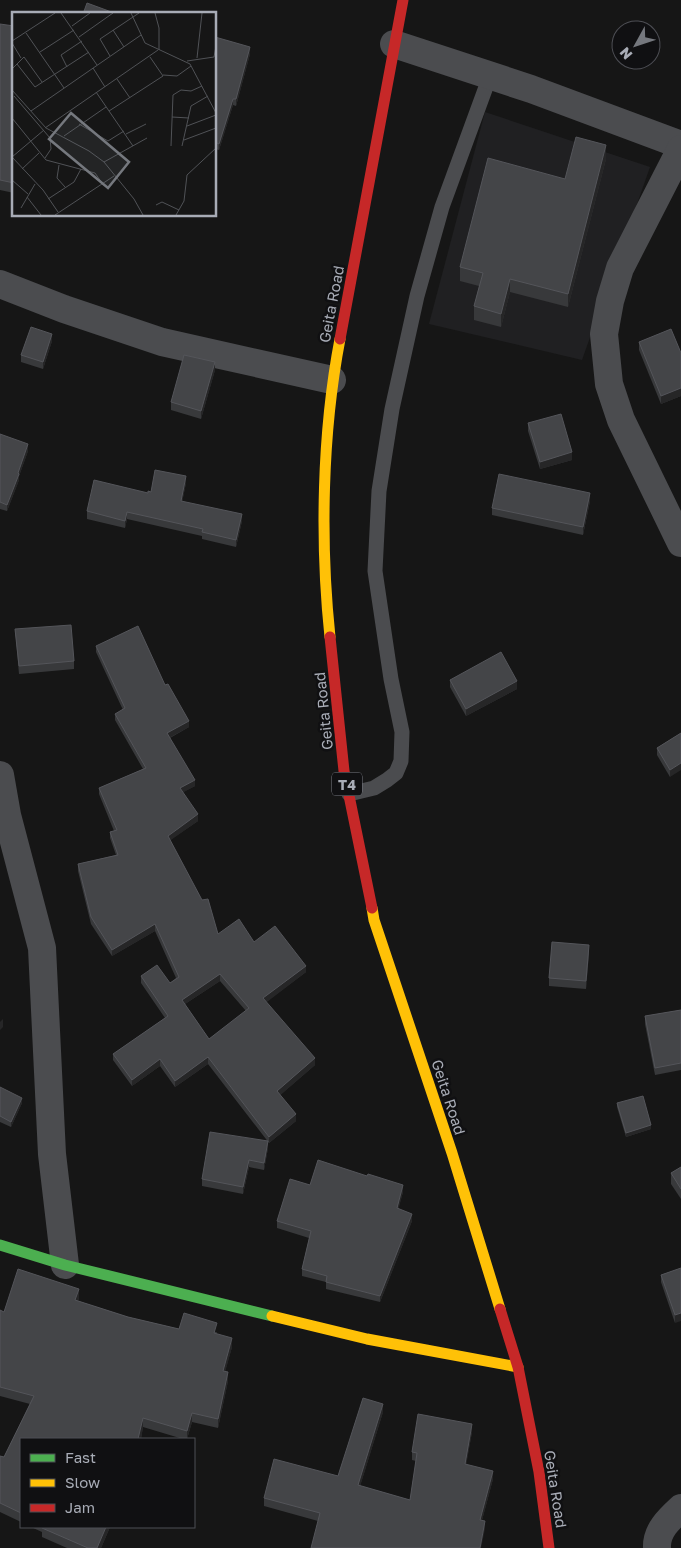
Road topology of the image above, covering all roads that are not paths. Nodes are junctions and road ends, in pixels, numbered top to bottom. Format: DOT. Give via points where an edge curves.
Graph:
graph roads {
  1 [pos="403,0"];
  2 [pos="394,44"];
  3 [pos="490,76"];
  4 [pos="681,147"];
  5 [pos="0,284"];
  6 [pos="332,380"];
  7 [pos="681,543"];
  8 [pos="0,775"];
  9 [pos="349,794"];
  10 [pos="0,1245"];
  11 [pos="65,1265"];
  12 [pos="518,1367"];
  13 [pos="681,1508"];
  14 [pos="549,1548"];
  15 [pos="657,1548"];
  1 -- 2 [label="main road, Geita Road / T4"];
  2 -- 3 [label="street"];
  2 -- 6 [label="main road, Geita Road / T4"];
  3 -- 4 [label="street"];
  3 -- 9 [label="lane" via="442,207 417,296 392,409 379,491 375,571 402,732 401,761 387,780 374,788"];
  4 -- 7 [label="street" via="620,268 604,334 609,384 621,420"];
  5 -- 6 [label="street" via="162,342"];
  6 -- 9 [label="main road, Geita Road / T4" via="324,506 328,616"];
  8 -- 11 [label="street" via="42,948 52,1154"];
  9 -- 12 [label="main road, Geita Road / T4" via="374,920 452,1153"];
  10 -- 11 [label="main road"];
  11 -- 12 [label="main road" via="367,1339"];
  12 -- 14 [label="main road, Geita Road / T4" via="540,1472"];
  13 -- 15 [label="street" via="663,1526"];
}
